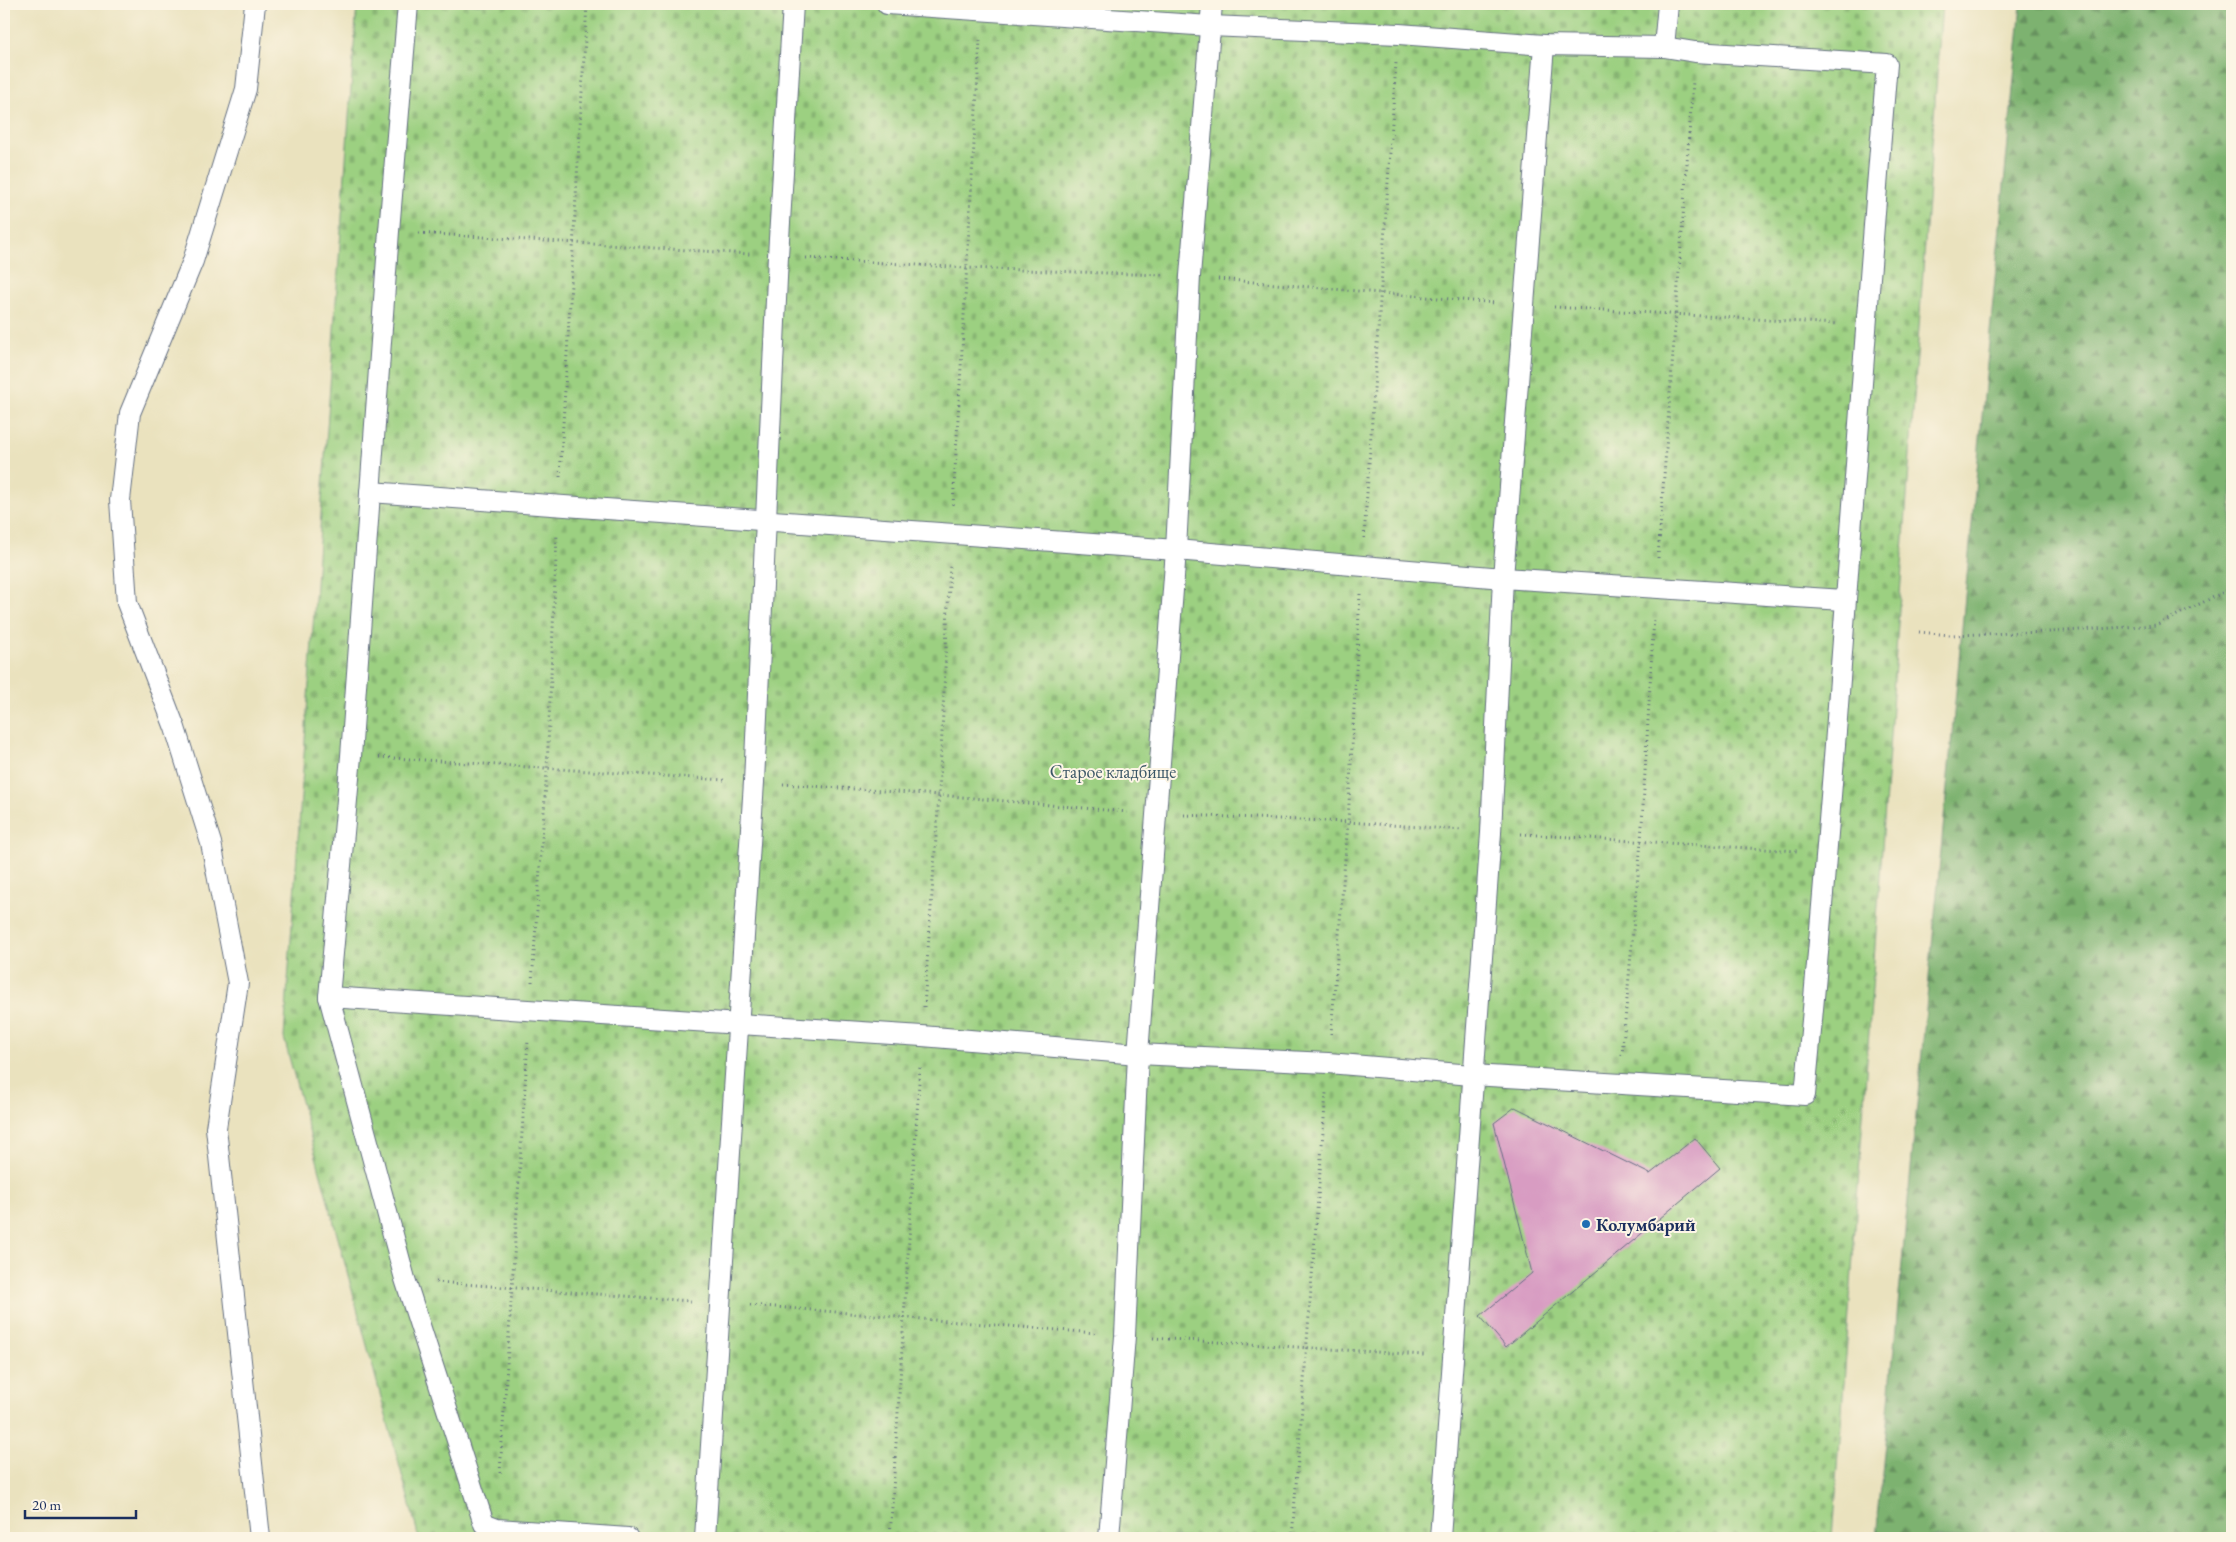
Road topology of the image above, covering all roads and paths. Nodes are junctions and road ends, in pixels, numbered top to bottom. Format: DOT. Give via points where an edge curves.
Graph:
graph roads {
  1 [pos="256,4"];
  2 [pos="408,4"];
  3 [pos="587,4"];
  4 [pos="793,4"];
  5 [pos="887,4"];
  6 [pos="1212,4"];
  7 [pos="1668,4"];
  8 [pos="982,9"];
  9 [pos="1210,26"];
  10 [pos="1398,34"];
  11 [pos="1544,45"];
  12 [pos="1664,47"];
  13 [pos="389,231"];
  14 [pos="572,243"];
  15 [pos="778,256"];
  16 [pos="966,268"];
  17 [pos="1190,276"];
  18 [pos="1379,294"];
  19 [pos="1523,305"];
  20 [pos="1865,325"];
  21 [pos="370,492"];
  22 [pos="558,506"];
  23 [pos="765,521"];
  24 [pos="951,535"];
  25 [pos="1176,550"];
  26 [pos="1362,565"];
  27 [pos="1504,578"];
  28 [pos="2232,588"];
  29 [pos="1844,600"];
  30 [pos="1918,632"];
  31 [pos="351,756"];
  32 [pos="547,768"];
  33 [pos="754,782"];
  34 [pos="940,794"];
  35 [pos="1155,814"];
  36 [pos="1348,822"];
  37 [pos="1491,833"];
  38 [pos="1828,853"];
  39 [pos="329,997"];
  40 [pos="530,1010"];
  41 [pos="738,1024"];
  42 [pos="922,1036"];
  43 [pos="1138,1054"];
  44 [pos="1328,1063"];
  45 [pos="1472,1075"];
  46 [pos="405,1280"];
  47 [pos="512,1288"];
  48 [pos="719,1303"];
  49 [pos="903,1316"];
  50 [pos="1125,1336"];
  51 [pos="1307,1346"];
  52 [pos="1452,1357"];
  53 [pos="500,1481"];
  54 [pos="260,1538"];
  55 [pos="628,1538"];
  56 [pos="705,1538"];
  57 [pos="890,1538"];
  58 [pos="1109,1538"];
  59 [pos="1292,1538"];
  60 [pos="1440,1538"];
  1 -- 54 [label="lane" via="246,88 192,261 130,413 120,500 127,602 175,728 211,843 238,982 216,1128"];
  2 -- 13 [label="lane"];
  3 -- 14 [label="path"];
  4 -- 15 [label="lane"];
  5 -- 8 [label="lane"];
  6 -- 9 [label="lane"];
  7 -- 12 [label="lane"];
  8 -- 9 [label="lane"];
  8 -- 16 [label="path"];
  9 -- 10 [label="lane"];
  9 -- 17 [label="lane"];
  10 -- 11 [label="lane"];
  10 -- 18 [label="path"];
  11 -- 12 [label="lane"];
  11 -- 19 [label="lane"];
  12 -- 20 [label="lane" via="1695,52 1887,64"];
  13 -- 14 [label="path"];
  13 -- 21 [label="lane"];
  14 -- 15 [label="path"];
  14 -- 22 [label="path"];
  15 -- 16 [label="path"];
  15 -- 23 [label="lane"];
  16 -- 17 [label="path"];
  16 -- 24 [label="path"];
  17 -- 18 [label="path"];
  17 -- 25 [label="lane"];
  18 -- 19 [label="path"];
  18 -- 26 [label="path"];
  19 -- 20 [label="path"];
  19 -- 27 [label="lane"];
  20 -- 29 [label="lane"];
  21 -- 22 [label="lane"];
  21 -- 31 [label="lane"];
  22 -- 23 [label="lane"];
  22 -- 32 [label="path"];
  23 -- 24 [label="lane"];
  23 -- 33 [label="lane"];
  24 -- 25 [label="lane"];
  24 -- 34 [label="path"];
  25 -- 26 [label="lane"];
  25 -- 35 [label="lane"];
  26 -- 27 [label="lane"];
  26 -- 36 [label="path"];
  27 -- 29 [label="lane"];
  27 -- 37 [label="lane"];
  28 -- 30 [label="path" via="2157,625 1950,635"];
  29 -- 38 [label="lane"];
  31 -- 32 [label="path"];
  31 -- 39 [label="lane"];
  32 -- 33 [label="path"];
  32 -- 40 [label="path"];
  33 -- 34 [label="path"];
  33 -- 41 [label="lane"];
  34 -- 35 [label="path"];
  34 -- 42 [label="path"];
  35 -- 36 [label="path"];
  35 -- 43 [label="lane"];
  36 -- 37 [label="path"];
  36 -- 44 [label="path"];
  37 -- 38 [label="path"];
  37 -- 45 [label="lane"];
  38 -- 45 [label="lane" via="1805,1095"];
  39 -- 40 [label="lane"];
  39 -- 46 [label="lane"];
  40 -- 41 [label="lane"];
  40 -- 47 [label="path"];
  41 -- 42 [label="lane"];
  41 -- 48 [label="lane"];
  42 -- 43 [label="lane"];
  42 -- 49 [label="path"];
  43 -- 44 [label="lane"];
  43 -- 50 [label="lane"];
  44 -- 45 [label="lane"];
  44 -- 51 [label="path"];
  45 -- 52 [label="lane"];
  46 -- 47 [label="path"];
  46 -- 55 [label="lane" via="484,1524 497,1529"];
  47 -- 48 [label="path"];
  47 -- 53 [label="path"];
  48 -- 49 [label="path"];
  48 -- 56 [label="lane"];
  49 -- 50 [label="path"];
  49 -- 57 [label="path"];
  50 -- 51 [label="path"];
  50 -- 58 [label="lane"];
  51 -- 52 [label="path"];
  51 -- 59 [label="path"];
  52 -- 60 [label="lane"];
}
